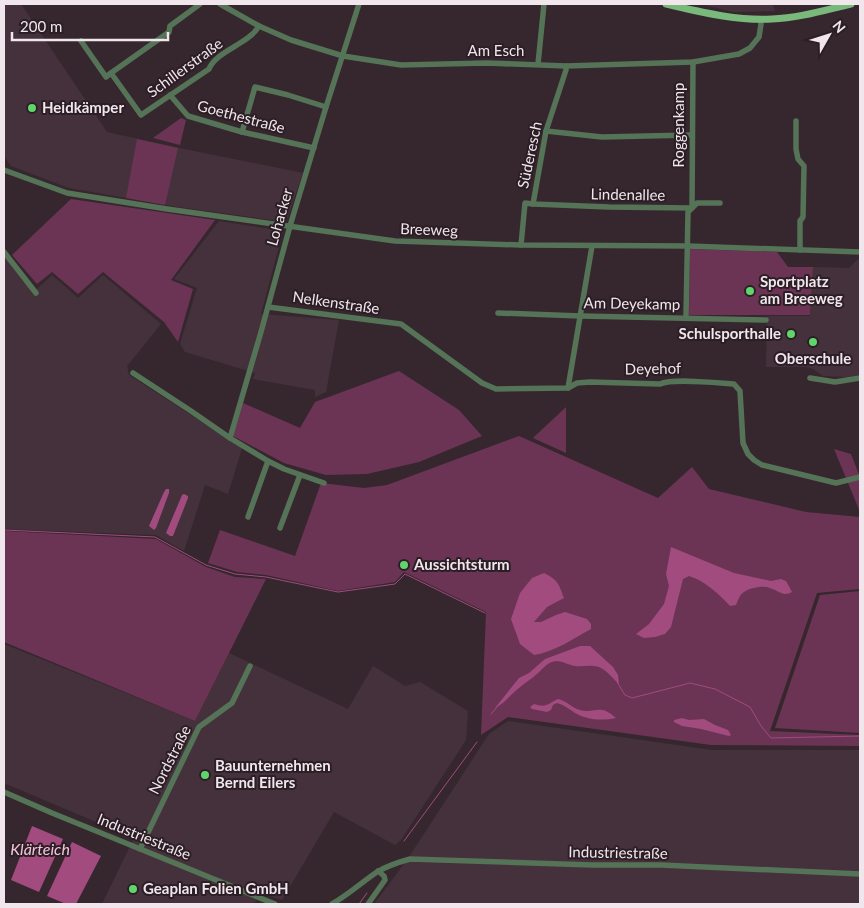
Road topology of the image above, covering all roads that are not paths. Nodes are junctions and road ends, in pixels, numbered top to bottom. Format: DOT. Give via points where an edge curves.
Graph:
graph roads {
  1 [pos="200,4"];
  2 [pos="220,4"];
  3 [pos="360,4"];
  4 [pos="544,4"];
  5 [pos="666,4"];
  6 [pos="851,4"];
  7 [pos="760,20"];
  8 [pos="259,26"];
  9 [pos="81,41"];
  10 [pos="343,56"];
  11 [pos="692,62"];
  12 [pos="538,64"];
  13 [pos="566,66"];
  14 [pos="111,73"];
  15 [pos="170,95"];
  16 [pos="326,107"];
  17 [pos="796,122"];
  18 [pos="546,131"];
  19 [pos="242,132"];
  20 [pos="691,135"];
  21 [pos="314,148"];
  22 [pos="4,170"];
  23 [pos="720,203"];
  24 [pos="533,204"];
  25 [pos="692,208"];
  26 [pos="290,226"];
  27 [pos="521,245"];
  28 [pos="592,246"];
  29 [pos="688,246"];
  30 [pos="800,250"];
  31 [pos="4,252"];
  32 [pos="860,252"];
  33 [pos="36,293"];
  34 [pos="268,307"];
  35 [pos="498,313"];
  36 [pos="581,316"];
  37 [pos="686,318"];
  38 [pos="766,320"];
  39 [pos="401,324"];
  40 [pos="133,373"];
  41 [pos="810,378"];
  42 [pos="860,378"];
  43 [pos="568,388"];
  44 [pos="230,438"];
  45 [pos="268,461"];
  46 [pos="300,475"];
  47 [pos="860,477"];
  48 [pos="324,483"];
  49 [pos="248,517"];
  50 [pos="280,528"];
  51 [pos="250,666"];
  52 [pos="4,792"];
  53 [pos="140,850"];
  54 [pos="378,872"];
  55 [pos="860,874"];
  56 [pos="275,904"];
  57 [pos="332,904"];
  58 [pos="368,904"];
  1 -- 14 [label="street" via="170,26 169,32"];
  2 -- 8 [label="street, Am Esch"];
  3 -- 10 [label="street, Lohacker"];
  4 -- 12 [label="street"];
  5 -- 7 [label="main road" via="727,17"];
  6 -- 7 [label="main road" via="799,16"];
  7 -- 11 [label="street, Am Esch" via="759,37 750,48 739,54"];
  8 -- 10 [label="street, Am Esch"];
  8 -- 15 [label="street, Schillerstraße" via="211,63 209,69"];
  9 -- 14 [label="street, Schillerstraße" via="106,77"];
  10 -- 12 [label="street, Am Esch" via="401,65"];
  10 -- 16 [label="street, Lohacker"];
  11 -- 13 [label="street, Am Esch"];
  11 -- 20 [label="street, Roggenkamp"];
  12 -- 13 [label="street, Am Esch"];
  13 -- 18 [label="street, Süderesch"];
  14 -- 15 [label="street, Schillerstraße" via="141,115"];
  15 -- 19 [label="street, Goethestraße" via="188,116"];
  16 -- 19 [label="street" via="255,87"];
  16 -- 21 [label="street, Lohacker"];
  17 -- 30 [label="street" via="796,149 804,166"];
  18 -- 20 [label="street" via="602,137"];
  18 -- 24 [label="street, Süderesch"];
  19 -- 21 [label="street, Goethestraße"];
  20 -- 25 [label="street, Roggenkamp"];
  21 -- 26 [label="street, Lohacker"];
  22 -- 26 [label="street, Breeweg" via="67,193"];
  23 -- 25 [label="street, Lindenallee" via="697,203"];
  24 -- 25 [label="street, Lindenallee"];
  24 -- 27 [label="street, Süderesch" via="525,204"];
  25 -- 29 [label="street, Roggenkamp" via="688,212"];
  26 -- 27 [label="street, Breeweg" via="395,241"];
  26 -- 34 [label="street, Lohacker"];
  27 -- 28 [label="street, Breeweg"];
  28 -- 29 [label="street, Breeweg"];
  28 -- 36 [label="street"];
  29 -- 30 [label="street, Breeweg"];
  29 -- 37 [label="street, Roggenkamp"];
  30 -- 32 [label="street, Breeweg"];
  31 -- 33 [label="street"];
  34 -- 39 [label="street, Nelkenstraße"];
  34 -- 44 [label="street, Lohacker"];
  35 -- 36 [label="street, Am Deyekamp"];
  36 -- 37 [label="street, Am Deyekamp"];
  36 -- 43 [label="street"];
  37 -- 38 [label="street, Am Deyekamp"];
  39 -- 43 [label="street, Deyehof" via="496,390"];
  40 -- 44 [label="street"];
  41 -- 42 [label="street" via="835,382"];
  43 -- 47 [label="street, Deyehof" via="590,382 734,384 740,391 744,443 754,460 836,483"];
  44 -- 45 [label="street"];
  45 -- 46 [label="street"];
  45 -- 49 [label="street"];
  46 -- 48 [label="street"];
  46 -- 50 [label="street"];
  51 -- 53 [label="street, Nordstraße" via="232,703 199,727"];
  52 -- 53 [label="street, Industriestraße"];
  53 -- 56 [label="street, Industriestraße"];
  54 -- 55 [label="street, Industriestraße" via="397,863 420,859"];
  54 -- 57 [label="street, Industriestraße"];
  54 -- 58 [label="street" via="385,880"];
}
